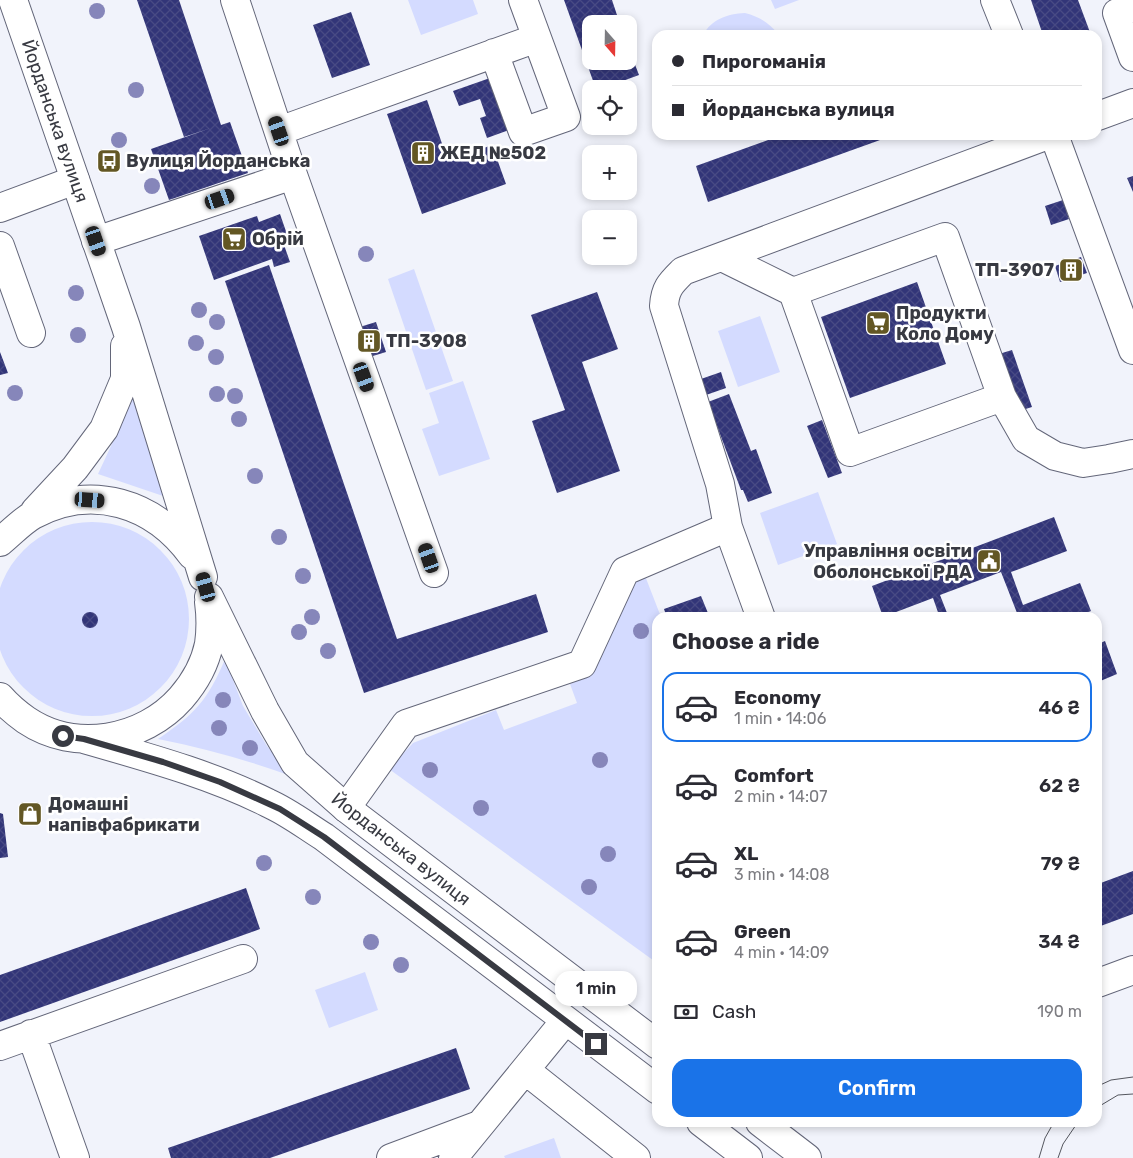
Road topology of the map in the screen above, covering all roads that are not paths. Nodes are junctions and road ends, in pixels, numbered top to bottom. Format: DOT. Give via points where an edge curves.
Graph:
graph roads {
  1 [pos="14,0"];
  2 [pos="235,0"];
  3 [pos="523,0"];
  4 [pos="996,0"];
  5 [pos="1133,7"];
  6 [pos="1007,30"];
  7 [pos="537,38"];
  8 [pos="494,53"];
  9 [pos="1133,58"];
  10 [pos="1133,103"];
  11 [pos="1102,115"];
  12 [pos="279,131"];
  13 [pos="1034,140"];
  14 [pos="1056,140"];
  15 [pos="293,175"];
  16 [pos="75,180"];
  17 [pos="0,208"];
  18 [pos="96,241"];
  19 [pos="0,246"];
  20 [pos="722,257"];
  21 [pos="792,292"];
  22 [pos="126,327"];
  23 [pos="31,333"];
  24 [pos="1133,350"];
  25 [pos="1002,397"];
  26 [pos="1133,454"];
  27 [pos="31,516"];
  28 [pos="728,527"];
  29 [pos="0,542"];
  30 [pos="434,573"];
  31 [pos="206,587"];
  32 [pos="759,612"];
  33 [pos="0,697"];
  34 [pos="0,724"];
  35 [pos="43,729"];
  36 [pos="84,739"];
  37 [pos="346,808"];
  38 [pos="243,959"];
  39 [pos="1133,970"];
  40 [pos="1102,982"];
  41 [pos="565,1021"];
  42 [pos="31,1034"];
  43 [pos="652,1040"];
  44 [pos="0,1046"];
  45 [pos="525,1070"];
  46 [pos="652,1086"];
  47 [pos="480,1125"];
  48 [pos="708,1127"];
  49 [pos="766,1127"];
  50 [pos="75,1158"];
  51 [pos="390,1158"];
  52 [pos="453,1158"];
  53 [pos="636,1158"];
  54 [pos="748,1158"];
  55 [pos="806,1158"];
  1 -- 16 [label="main road, Йорданська вулиця"];
  2 -- 12 [label="main road"];
  3 -- 7 [label="main road"];
  4 -- 6 [label="main road"];
  5 -- 9 [label="main road" via="1117,13"];
  7 -- 8 [label="main road"];
  7 -- 8 [label="main road" via="566,117 532,129 523,132"];
  8 -- 12 [label="main road"];
  10 -- 11 [label="main road"];
  12 -- 15 [label="main road"];
  13 -- 20 [label="main road"];
  14 -- 24 [label="main road"];
  15 -- 18 [label="main road"];
  15 -- 30 [label="main road"];
  16 -- 17 [label="main road"];
  16 -- 18 [label="main road, Йорданська вулиця"];
  18 -- 22 [label="main road, Йорданська вулиця"];
  19 -- 23 [label="main road"];
  20 -- 21 [label="main road"];
  20 -- 28 [label="main road" via="684,271 665,294 664,306 720,484"];
  21 -- 25 [label="main road" via="850,452"];
  21 -- 25 [label="main road" via="945,237"];
  22 -- 27 [label="main road, Йорданська вулиця" via="125,379 104,429 75,468"];
  22 -- 31 [label="main road, Йорданська вулиця"];
  25 -- 26 [label="main road" via="1026,439 1055,456 1083,463"];
  27 -- 29 [label="main road"];
  27 -- 31 [label="main road" via="50,507 90,500 131,507 150,515 182,542 194,558"];
  28 -- 32 [label="main road"];
  28 -- 37 [label="main road" via="625,571 582,664 406,724"];
  31 -- 36 [label="main road" via="211,621 208,645 201,668 189,689 173,707 132,732"];
  31 -- 37 [label="main road, Йорданська вулиця" via="265,712 295,763"];
  33 -- 35 [label="main road" via="12,710"];
  34 -- 35 [label="main road"];
  35 -- 36 [label="main road"];
  36 -- 41 [label="main road, Йорданська вулиця" via="220,782 280,809 324,837"];
  37 -- 43 [label="main road, Йорданська вулиця"];
  38 -- 42 [label="main road"];
  39 -- 40 [label="main road"];
  41 -- 45 [label="main road"];
  41 -- 46 [label="main road, Йорданська вулиця"];
  42 -- 44 [label="main road"];
  42 -- 50 [label="main road"];
  45 -- 47 [label="main road"];
  45 -- 53 [label="main road"];
  47 -- 51 [label="main road"];
  47 -- 52 [label="main road"];
  48 -- 54 [label="main road"];
  49 -- 55 [label="main road"];
}
